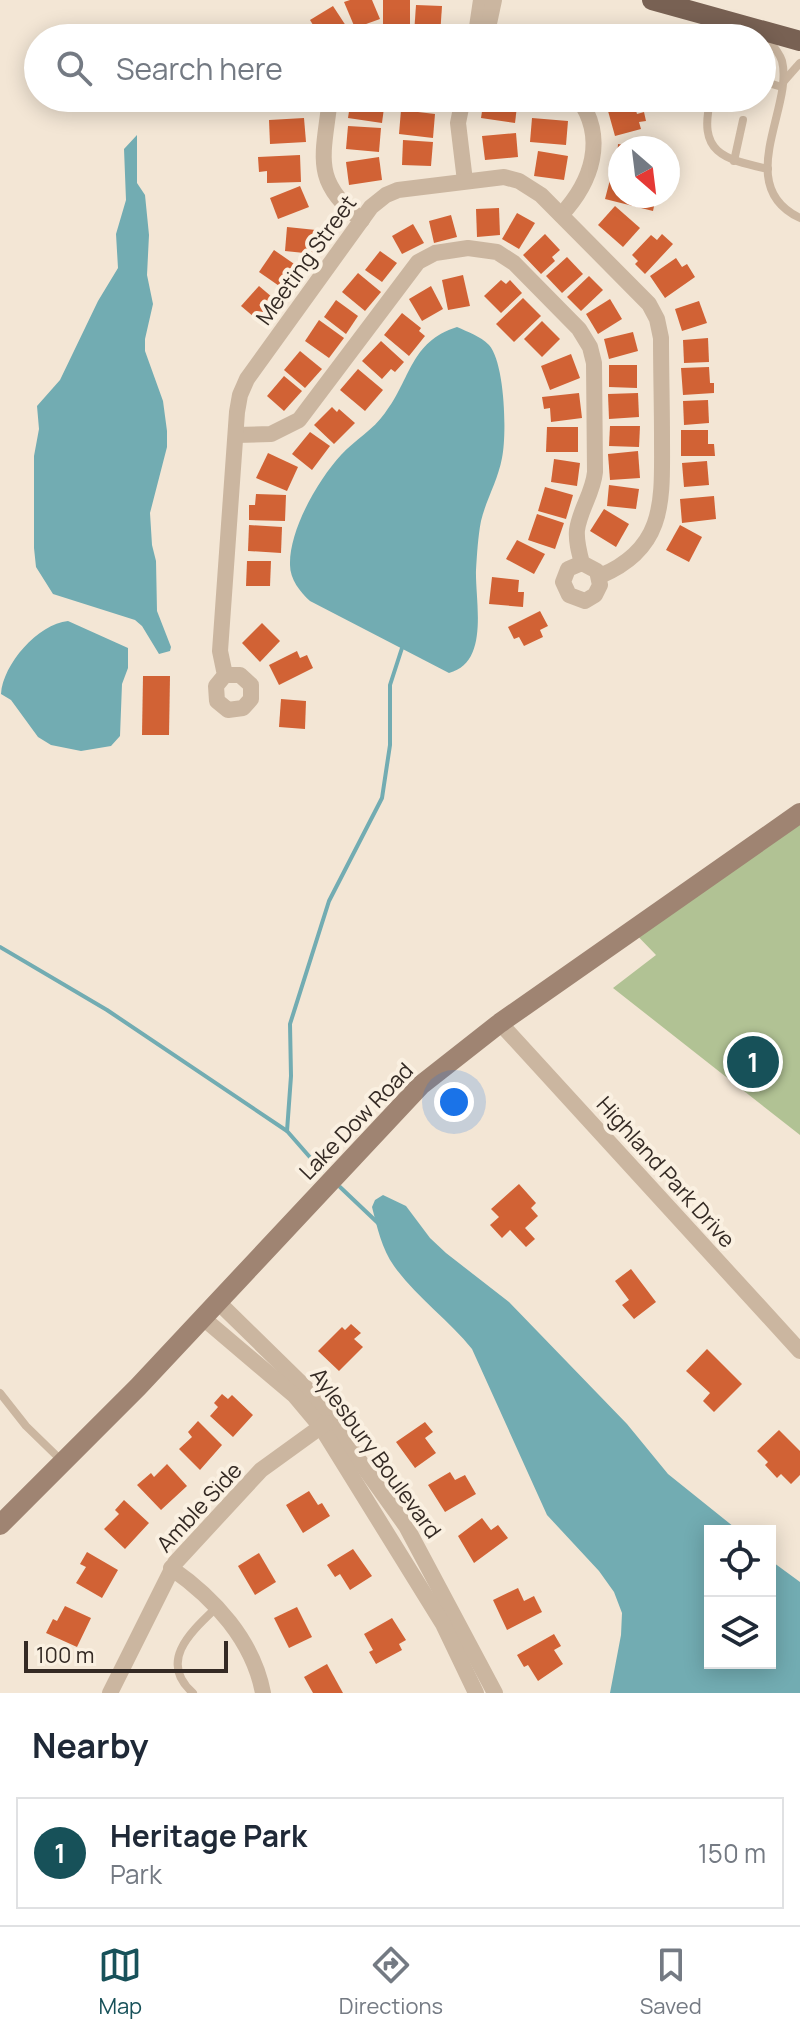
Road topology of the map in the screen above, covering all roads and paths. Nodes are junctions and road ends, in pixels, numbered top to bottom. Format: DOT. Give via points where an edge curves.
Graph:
graph roads {
  1 [pos="481,0"];
  2 [pos="494,0"];
  3 [pos="652,0"];
  4 [pos="477,24"];
  5 [pos="489,24"];
  6 [pos="738,24"];
  7 [pos="776,35"];
  8 [pos="800,41"];
  9 [pos="776,52"];
  10 [pos="800,63"];
  11 [pos="776,83"];
  12 [pos="783,84"];
  13 [pos="776,110"];
  14 [pos="328,112"];
  15 [pos="460,112"];
  16 [pos="585,112"];
  17 [pos="709,112"];
  18 [pos="775,112"];
  19 [pos="743,120"];
  20 [pos="734,161"];
  21 [pos="768,169"];
  22 [pos="465,181"];
  23 [pos="561,215"];
  24 [pos="800,218"];
  25 [pos="362,220"];
  26 [pos="236,435"];
  27 [pos="582,563"];
  28 [pos="600,576"];
  29 [pos="225,675"];
  30 [pos="800,813"];
  31 [pos="500,1023"];
  32 [pos="217,1301"];
  33 [pos="203,1318"];
  34 [pos="800,1351"];
  35 [pos="0,1393"];
  36 [pos="326,1423"];
  37 [pos="64,1463"];
  38 [pos="0,1525"];
  39 [pos="171,1568"];
  40 [pos="217,1607"];
  41 [pos="110,1693"];
  42 [pos="193,1693"];
  43 [pos="263,1693"];
  44 [pos="476,1693"];
  45 [pos="495,1693"];
  1 -- 4 [label="street"];
  2 -- 5 [label="street"];
  3 -- 6 [label="main road"];
  7 -- 8 [label="main road"];
  9 -- 12 [label="lane"];
  10 -- 12 [label="lane"];
  11 -- 12 [label="lane"];
  12 -- 13 [label="lane"];
  14 -- 25 [label="street" via="325,177 338,200"];
  15 -- 22 [label="street"];
  16 -- 23 [label="street" via="593,147 584,186"];
  17 -- 20 [label="lane" via="717,152"];
  18 -- 21 [label="lane"];
  19 -- 20 [label="lane"];
  20 -- 21 [label="lane"];
  21 -- 24 [label="lane" via="779,201"];
  22 -- 23 [label="street, Meeting Street" via="515,179"];
  22 -- 25 [label="street, Meeting Street" via="391,193"];
  23 -- 28 [label="street, Meeting Street" via="649,304 661,334 660,509 635,555"];
  25 -- 26 [label="street, Meeting Street" via="247,379"];
  26 -- 27 [label="street" via="271,434 299,420 418,262 438,252 497,252 579,329 592,351 595,472 577,530"];
  26 -- 29 [label="street, Meeting Street" via="220,651"];
  27 -- 28 [label="street"];
  27 -- 28 [label="street" via="564,576 571,597 593,597"];
  30 -- 31 [label="street, Lake Dow Road"];
  31 -- 32 [label="street, Lake Dow Road" via="421,1085"];
  31 -- 34 [label="street, Highland Park Drive"];
  32 -- 33 [label="street, Lake Dow Road"];
  32 -- 36 [label="street, Aylesbury Boulevard" via="298,1378"];
  33 -- 36 [label="street, Aylesbury Boulevard"];
  33 -- 37 [label="street, Lake Dow Road"];
  35 -- 37 [label="lane"];
  36 -- 39 [label="street, Amble Side" via="261,1470"];
  36 -- 44 [label="street, Aylesbury Boulevard" via="443,1624"];
  36 -- 45 [label="street, Aylesbury Boulevard" via="414,1537"];
  37 -- 38 [label="street, Lake Dow Road"];
  39 -- 40 [label="street"];
  39 -- 41 [label="street, Amble Side"];
  40 -- 42 [label="lane" via="181,1648 177,1661 178,1673"];
  40 -- 43 [label="street" via="245,1647"];
}
